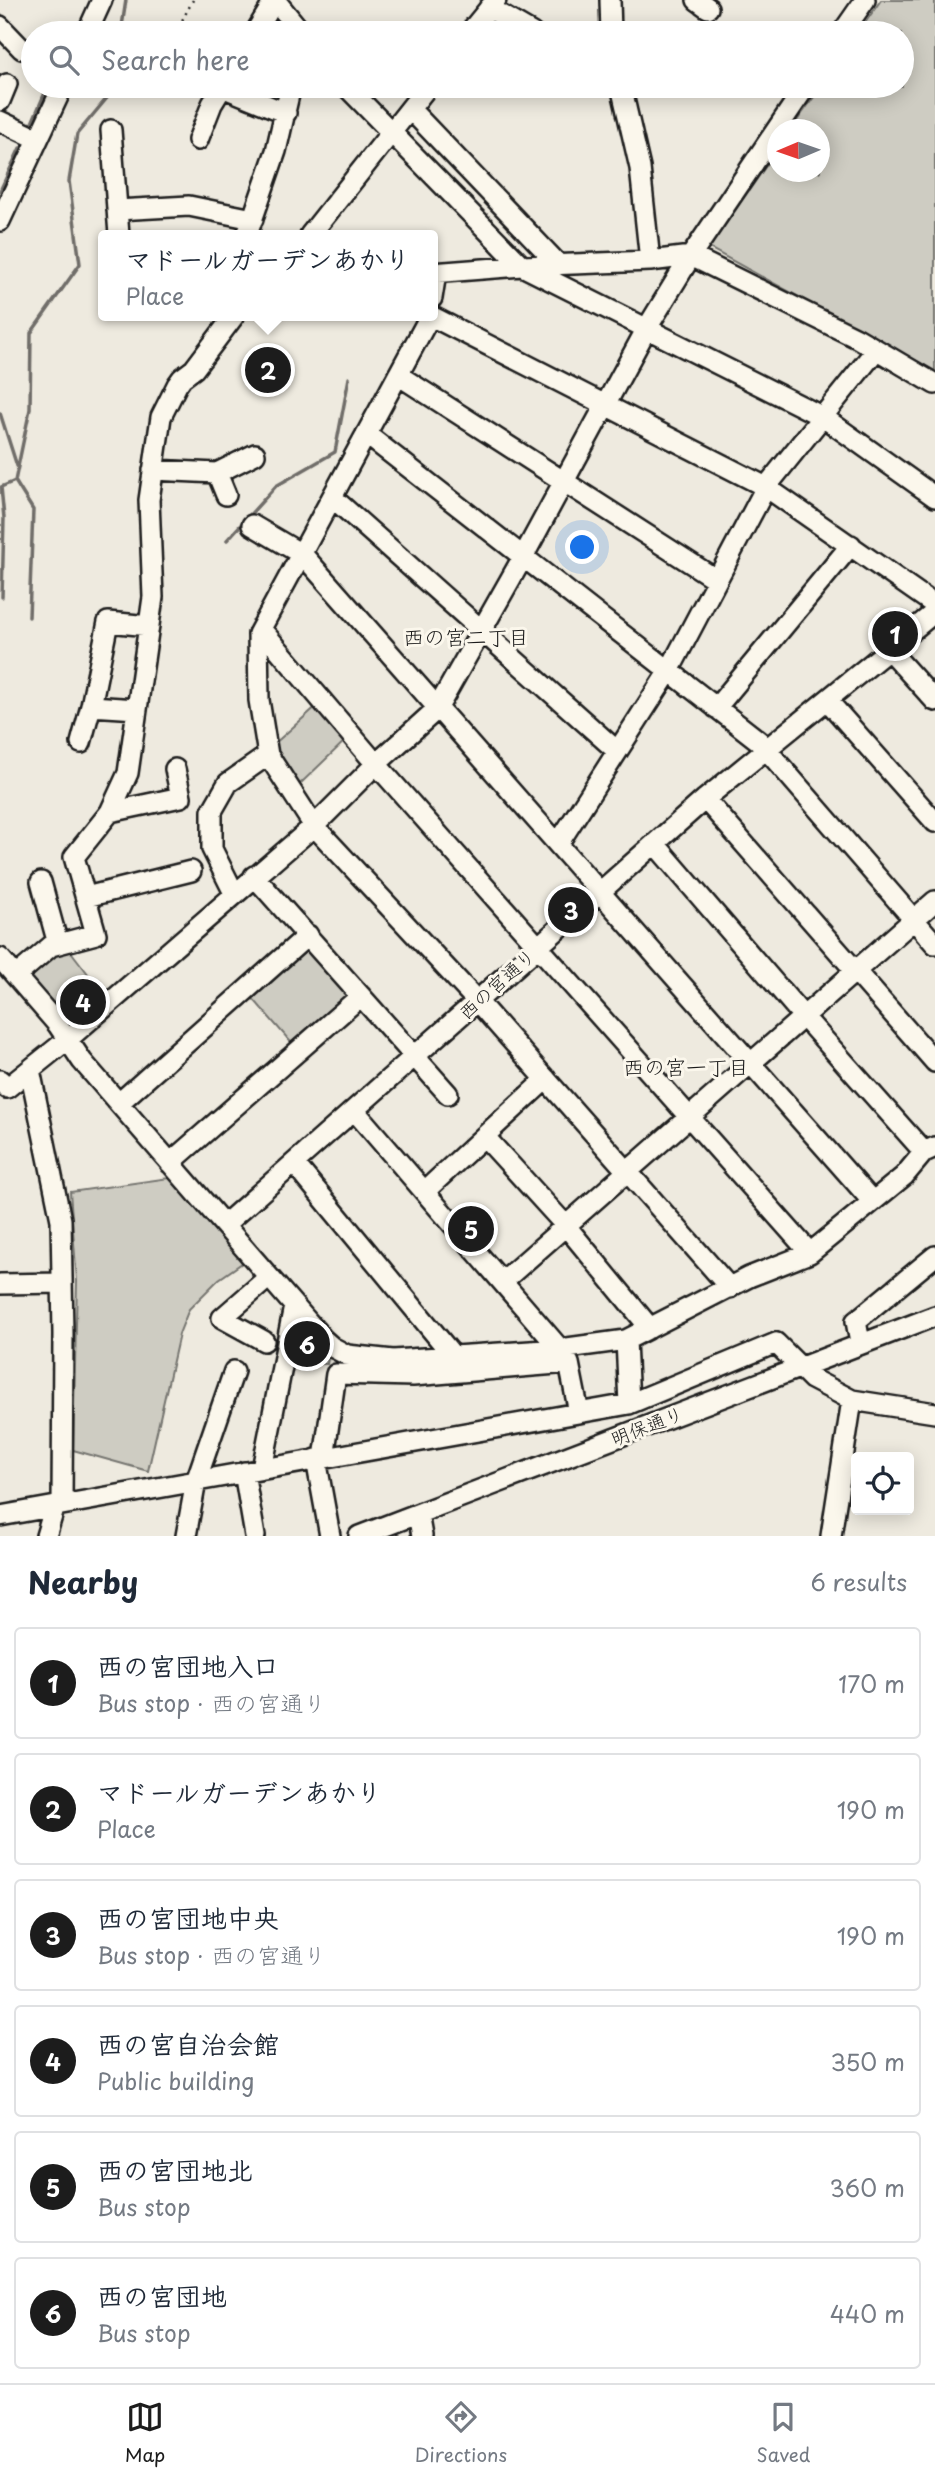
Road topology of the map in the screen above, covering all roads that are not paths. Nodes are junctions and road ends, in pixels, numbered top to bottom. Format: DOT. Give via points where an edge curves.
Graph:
graph roads {
  1 [pos="102,0"];
  2 [pos="275,0"];
  3 [pos="610,0"];
  4 [pos="865,0"];
  5 [pos="493,4"];
  6 [pos="92,21"];
  7 [pos="262,21"];
  8 [pos="292,21"];
  9 [pos="479,21"];
  10 [pos="516,21"];
  11 [pos="611,21"];
  12 [pos="850,21"];
  13 [pos="0,26"];
  14 [pos="21,48"];
  15 [pos="57,98"];
  16 [pos="216,98"];
  17 [pos="251,98"];
  18 [pos="289,98"];
  19 [pos="358,98"];
  20 [pos="419,98"];
  21 [pos="624,98"];
  22 [pos="798,98"];
  23 [pos="410,109"];
  24 [pos="286,113"];
  25 [pos="0,121"];
  26 [pos="111,130"];
  27 [pos="391,132"];
  28 [pos="38,139"];
  29 [pos="198,141"];
  30 [pos="117,210"];
  31 [pos="0,221"];
  32 [pos="250,227"];
  33 [pos="118,230"];
  34 [pos="314,230"];
  35 [pos="691,256"];
  36 [pos="650,261"];
  37 [pos="559,265"];
  38 [pos="522,266"];
  39 [pos="438,273"];
  40 [pos="438,320"];
  41 [pos="230,321"];
  42 [pos="428,321"];
  43 [pos="647,328"];
  44 [pos="876,350"];
  45 [pos="398,375"];
  46 [pos="935,384"];
  47 [pos="605,405"];
  48 [pos="822,417"];
  49 [pos="366,434"];
  50 [pos="255,454"];
  51 [pos="153,470"];
  52 [pos="217,472"];
  53 [pos="564,482"];
  54 [pos="766,487"];
  55 [pos="226,495"];
  56 [pos="935,497"];
  57 [pos="332,498"];
  58 [pos="252,525"];
  59 [pos="851,545"];
  60 [pos="303,555"];
  61 [pos="523,557"];
  62 [pos="717,580"];
  63 [pos="935,605"];
  64 [pos="935,612"];
  65 [pos="149,626"];
  66 [pos="261,629"];
  67 [pos="482,631"];
  68 [pos="888,650"];
  69 [pos="669,671"];
  70 [pos="827,700"];
  71 [pos="935,701"];
  72 [pos="91,706"];
  73 [pos="716,708"];
  74 [pos="137,709"];
  75 [pos="437,709"];
  76 [pos="81,743"];
  77 [pos="766,749"];
  78 [pos="617,751"];
  79 [pos="268,755"];
  80 [pos="376,764"];
  81 [pos="175,769"];
  82 [pos="705,799"];
  83 [pos="110,812"];
  84 [pos="935,822"];
  85 [pos="314,825"];
  86 [pos="558,844"];
  87 [pos="655,844"];
  88 [pos="191,871"];
  89 [pos="254,876"];
  90 [pos="41,881"];
  91 [pos="601,892"];
  92 [pos="234,893"];
  93 [pos="86,897"];
  94 [pos="935,901"];
  95 [pos="914,919"];
  96 [pos="308,935"];
  97 [pos="58,944"];
  98 [pos="935,944"];
  99 [pos="539,946"];
  100 [pos="0,958"];
  101 [pos="855,970"];
  102 [pos="16,976"];
  103 [pos="361,996"];
  104 [pos="477,1001"];
  105 [pos="803,1017"];
  106 [pos="68,1038"];
  107 [pos="415,1056"];
  108 [pos="751,1062"];
  109 [pos="935,1062"];
  110 [pos="30,1070"];
  111 [pos="546,1079"];
  112 [pos="0,1080"];
  113 [pos="448,1094"];
  114 [pos="119,1103"];
  115 [pos="354,1110"];
  116 [pos="690,1117"];
  117 [pos="485,1137"];
  118 [pos="930,1150"];
  119 [pos="170,1163"];
  120 [pos="294,1163"];
  121 [pos="628,1172"];
  122 [pos="425,1191"];
  123 [pos="872,1201"];
  124 [pos="224,1225"];
  125 [pos="566,1226"];
  126 [pos="810,1253"];
  127 [pos="935,1256"];
  128 [pos="270,1277"];
  129 [pos="503,1281"];
  130 [pos="62,1283"];
  131 [pos="0,1284"];
  132 [pos="730,1288"];
  133 [pos="294,1306"];
  134 [pos="935,1316"];
  135 [pos="650,1328"];
  136 [pos="626,1340"];
  137 [pos="264,1341"];
  138 [pos="860,1343"];
  139 [pos="559,1349"];
  140 [pos="454,1357"];
  141 [pos="800,1367"];
  142 [pos="234,1371"];
  143 [pos="852,1399"];
  144 [pos="629,1404"];
  145 [pos="579,1413"];
  146 [pos="935,1413"];
  147 [pos="320,1459"];
  148 [pos="253,1471"];
  149 [pos="196,1481"];
  150 [pos="58,1505"];
  151 [pos="418,1514"];
  152 [pos="0,1516"];
  153 [pos="46,1536"];
  154 [pos="186,1536"];
  155 [pos="255,1536"];
  156 [pos="330,1536"];
  157 [pos="359,1536"];
  158 [pos="422,1536"];
  159 [pos="831,1536"];
  1 -- 6 [label="street"];
  2 -- 7 [label="street"];
  2 -- 8 [label="street"];
  3 -- 11 [label="street"];
  4 -- 12 [label="street"];
  5 -- 9 [label="street"];
  5 -- 10 [label="street"];
  13 -- 14 [label="street"];
  15 -- 28 [label="street"];
  16 -- 29 [label="street"];
  17 -- 24 [label="street"];
  18 -- 24 [label="street"];
  19 -- 27 [label="street"];
  20 -- 23 [label="street"];
  21 -- 36 [label="street" via="640,168"];
  22 -- 35 [label="street"];
  23 -- 27 [label="street"];
  23 -- 37 [label="street"];
  24 -- 32 [label="street"];
  25 -- 28 [label="street"];
  26 -- 30 [label="street"];
  27 -- 34 [label="street"];
  27 -- 38 [label="street"];
  28 -- 31 [label="street"];
  30 -- 32 [label="street" via="189,206"];
  30 -- 33 [label="street"];
  35 -- 36 [label="street"];
  35 -- 43 [label="street"];
  35 -- 44 [label="street"];
  36 -- 37 [label="street"];
  37 -- 38 [label="street"];
  38 -- 39 [label="street"];
  38 -- 43 [label="street"];
  40 -- 47 [label="street"];
  41 -- 51 [label="street" via="177,385 161,417"];
  42 -- 45 [label="street"];
  43 -- 47 [label="street"];
  43 -- 48 [label="street"];
  44 -- 46 [label="street"];
  44 -- 48 [label="street"];
  45 -- 49 [label="street"];
  45 -- 53 [label="street"];
  47 -- 53 [label="street"];
  47 -- 54 [label="street"];
  48 -- 54 [label="street"];
  48 -- 56 [label="street"];
  49 -- 57 [label="street"];
  49 -- 61 [label="street"];
  50 -- 52 [label="street"];
  51 -- 52 [label="street"];
  51 -- 65 [label="street"];
  52 -- 55 [label="street"];
  53 -- 61 [label="street"];
  53 -- 62 [label="street"];
  54 -- 59 [label="street"];
  54 -- 62 [label="street"];
  57 -- 60 [label="street"];
  57 -- 67 [label="street"];
  58 -- 60 [label="street"];
  59 -- 63 [label="street"];
  59 -- 73 [label="street"];
  60 -- 66 [label="street"];
  60 -- 75 [label="street"];
  61 -- 67 [label="street"];
  61 -- 69 [label="street"];
  62 -- 69 [label="street"];
  64 -- 68 [label="street, 西の宮通り"];
  65 -- 72 [label="street" via="108,622"];
  65 -- 74 [label="street"];
  66 -- 79 [label="street" via="259,700"];
  66 -- 80 [label="street"];
  67 -- 75 [label="street"];
  67 -- 78 [label="street"];
  68 -- 70 [label="street, 西の宮通り"];
  68 -- 71 [label="street"];
  69 -- 73 [label="street"];
  69 -- 78 [label="street"];
  70 -- 77 [label="street, 西の宮通り"];
  70 -- 84 [label="street"];
  72 -- 74 [label="street"];
  72 -- 76 [label="street"];
  73 -- 77 [label="street"];
  74 -- 83 [label="street" via="128,773"];
  75 -- 80 [label="street"];
  75 -- 86 [label="street"];
  77 -- 82 [label="street, 西の宮通り"];
  77 -- 95 [label="street"];
  78 -- 86 [label="street"];
  79 -- 85 [label="street"];
  79 -- 92 [label="street" via="228,783 212,811 212,849"];
  80 -- 85 [label="street"];
  80 -- 99 [label="street"];
  81 -- 83 [label="street" via="181,797"];
  82 -- 87 [label="street, 西の宮通り"];
  82 -- 101 [label="street"];
  83 -- 93 [label="street" via="74,857"];
  85 -- 89 [label="street"];
  85 -- 104 [label="street"];
  86 -- 91 [label="street"];
  87 -- 91 [label="street, 西の宮通り"];
  87 -- 105 [label="street"];
  88 -- 93 [label="street"];
  89 -- 92 [label="street"];
  89 -- 96 [label="street"];
  90 -- 97 [label="street"];
  91 -- 99 [label="street, 西の宮通り"];
  91 -- 108 [label="street"];
  92 -- 106 [label="street"];
  93 -- 97 [label="street" via="96,934"];
  94 -- 95 [label="street"];
  95 -- 98 [label="street"];
  95 -- 101 [label="street"];
  96 -- 103 [label="street"];
  96 -- 114 [label="street"];
  97 -- 102 [label="street"];
  99 -- 104 [label="street, 西の宮通り"];
  99 -- 116 [label="street"];
  100 -- 102 [label="street"];
  101 -- 105 [label="street"];
  101 -- 109 [label="street"];
  102 -- 106 [label="street"];
  103 -- 107 [label="street"];
  103 -- 119 [label="street"];
  104 -- 107 [label="street, 西の宮通り"];
  104 -- 111 [label="street"];
  105 -- 108 [label="street"];
  105 -- 118 [label="street"];
  106 -- 110 [label="street"];
  106 -- 114 [label="street" via="82,1062"];
  107 -- 113 [label="street"];
  107 -- 115 [label="street, 西の宮通り"];
  108 -- 116 [label="street"];
  108 -- 123 [label="street"];
  110 -- 112 [label="street" via="8,1088"];
  110 -- 130 [label="street" via="61,1220"];
  111 -- 117 [label="street"];
  111 -- 121 [label="street"];
  114 -- 119 [label="street"];
  115 -- 120 [label="street, 西の宮通り"];
  115 -- 122 [label="street"];
  116 -- 121 [label="street"];
  116 -- 126 [label="street"];
  117 -- 122 [label="street"];
  117 -- 125 [label="street"];
  118 -- 123 [label="street"];
  119 -- 124 [label="street"];
  120 -- 124 [label="street, 西の宮通り"];
  120 -- 140 [label="street"];
  121 -- 125 [label="street"];
  121 -- 132 [label="street"];
  122 -- 129 [label="street"];
  123 -- 126 [label="street"];
  124 -- 128 [label="street"];
  125 -- 129 [label="street"];
  125 -- 135 [label="street"];
  126 -- 132 [label="street"];
  127 -- 138 [label="street" via="856,1321"];
  128 -- 133 [label="street"];
  128 -- 137 [label="street" via="222,1318"];
  129 -- 139 [label="street"];
  130 -- 131 [label="street"];
  130 -- 150 [label="street"];
  132 -- 135 [label="street"];
  133 -- 140 [label="street" via="323,1339 347,1355 393,1360"];
  133 -- 148 [label="street"];
  134 -- 138 [label="street, 明保通り"];
  135 -- 136 [label="street"];
  136 -- 139 [label="street"];
  136 -- 144 [label="street"];
  138 -- 141 [label="street, 明保通り"];
  139 -- 140 [label="street"];
  141 -- 143 [label="street"];
  141 -- 144 [label="street" via="776,1343"];
  141 -- 151 [label="street, 明保通り"];
  142 -- 149 [label="street"];
  143 -- 146 [label="street"];
  143 -- 159 [label="street"];
  144 -- 145 [label="street"];
  145 -- 147 [label="street"];
  145 -- 147 [label="street" via="569,1363 412,1377 336,1374"];
  147 -- 148 [label="street"];
  147 -- 156 [label="street"];
  148 -- 149 [label="street"];
  148 -- 155 [label="street"];
  149 -- 150 [label="street"];
  149 -- 154 [label="street"];
  150 -- 152 [label="street"];
  150 -- 153 [label="street"];
  151 -- 157 [label="street, 明保通り"];
  151 -- 158 [label="street"];
}
